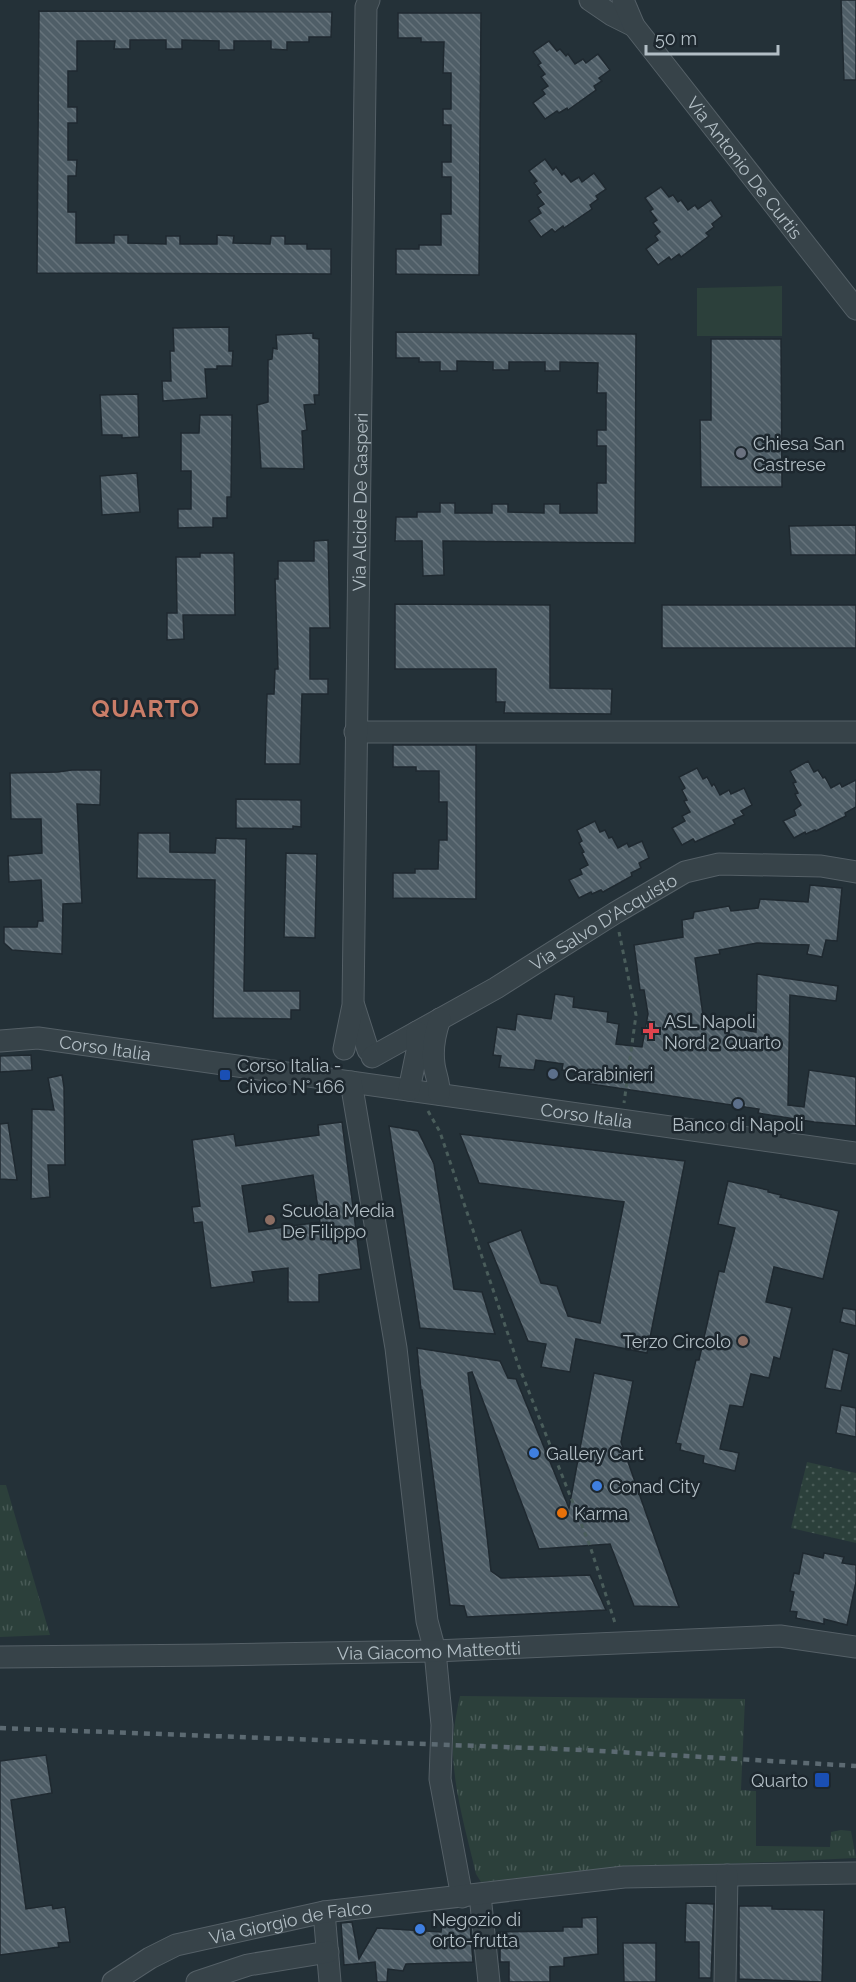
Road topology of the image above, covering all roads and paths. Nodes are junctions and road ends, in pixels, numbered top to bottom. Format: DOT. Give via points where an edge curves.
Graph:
graph roads {
  1 [pos="369,0"];
  2 [pos="590,0"];
  3 [pos="623,0"];
  4 [pos="634,26"];
  5 [pos="856,309"];
  6 [pos="355,732"];
  7 [pos="856,732"];
  8 [pos="856,872"];
  9 [pos="615,913"];
  10 [pos="353,1005"];
  11 [pos="440,1019"];
  12 [pos="417,1032"];
  13 [pos="0,1041"];
  14 [pos="370,1053"];
  15 [pos="340,1056"];
  16 [pos="318,1077"];
  17 [pos="351,1082"];
  18 [pos="409,1090"];
  19 [pos="433,1102"];
  20 [pos="622,1120"];
  21 [pos="856,1154"];
  22 [pos="621,1642"];
  23 [pos="856,1647"];
  24 [pos="435,1651"];
  25 [pos="0,1657"];
  26 [pos="856,1873"];
  27 [pos="727,1875"];
  28 [pos="471,1896"];
  29 [pos="324,1912"];
  30 [pos="328,1952"];
  31 [pos="113,1982"];
  32 [pos="197,1982"];
  33 [pos="330,1982"];
  34 [pos="489,1982"];
  35 [pos="725,1982"];
  1 -- 6 [label="street, Via Alcide De Gasperi"];
  2 -- 4 [label="street, Via Antonio De Curtis"];
  3 -- 4 [label="street, Via Antonio De Curtis"];
  4 -- 5 [label="street, Via Antonio De Curtis"];
  6 -- 7 [label="street"];
  6 -- 10 [label="street, Via Alcide De Gasperi"];
  8 -- 9 [label="street, Via Salvo D'Acquisto" via="821,866 719,864 686,872"];
  9 -- 11 [label="street, Via Salvo D'Acquisto"];
  9 -- 20 [label="path" via="636,1015"];
  10 -- 14 [label="street, Via Alcide De Gasperi"];
  10 -- 15 [label="street, Via Alcide De Gasperi"];
  11 -- 12 [label="street, Via Salvo D'Acquisto"];
  11 -- 19 [label="street" via="435,1033 434,1063 440,1085"];
  12 -- 14 [label="street, Via Salvo D'Acquisto"];
  12 -- 18 [label="street"];
  13 -- 16 [label="street, Corso Italia" via="38,1038"];
  14 -- 15 [label="street" via="352,1046"];
  14 -- 17 [label="street" via="374,1063 370,1076"];
  15 -- 16 [label="street" via="328,1072"];
  15 -- 17 [label="street" via="341,1075"];
  16 -- 17 [label="street, Corso Italia"];
  17 -- 18 [label="street, Corso Italia"];
  17 -- 24 [label="street" via="396,1348 427,1621"];
  18 -- 19 [label="street, Corso Italia"];
  19 -- 20 [label="street, Corso Italia"];
  19 -- 22 [label="path" via="518,1364 590,1546"];
  20 -- 21 [label="street, Corso Italia"];
  22 -- 23 [label="street, Via Giacomo Matteotti" via="780,1636"];
  22 -- 24 [label="street, Via Giacomo Matteotti"];
  24 -- 25 [label="street, Via Giacomo Matteotti"];
  24 -- 28 [label="street" via="442,1725 440,1779"];
  26 -- 27 [label="street, Via Giorgio de Falco"];
  27 -- 28 [label="street, Via Giorgio de Falco" via="624,1877"];
  27 -- 35 [label="street"];
  28 -- 29 [label="street, Via Giorgio de Falco"];
  28 -- 34 [label="street"];
  29 -- 30 [label="street"];
  29 -- 31 [label="street, Via Giorgio de Falco" via="176,1945"];
  30 -- 32 [label="street, Via Giorgio de Falco" via="248,1965"];
  30 -- 33 [label="street"];
}
